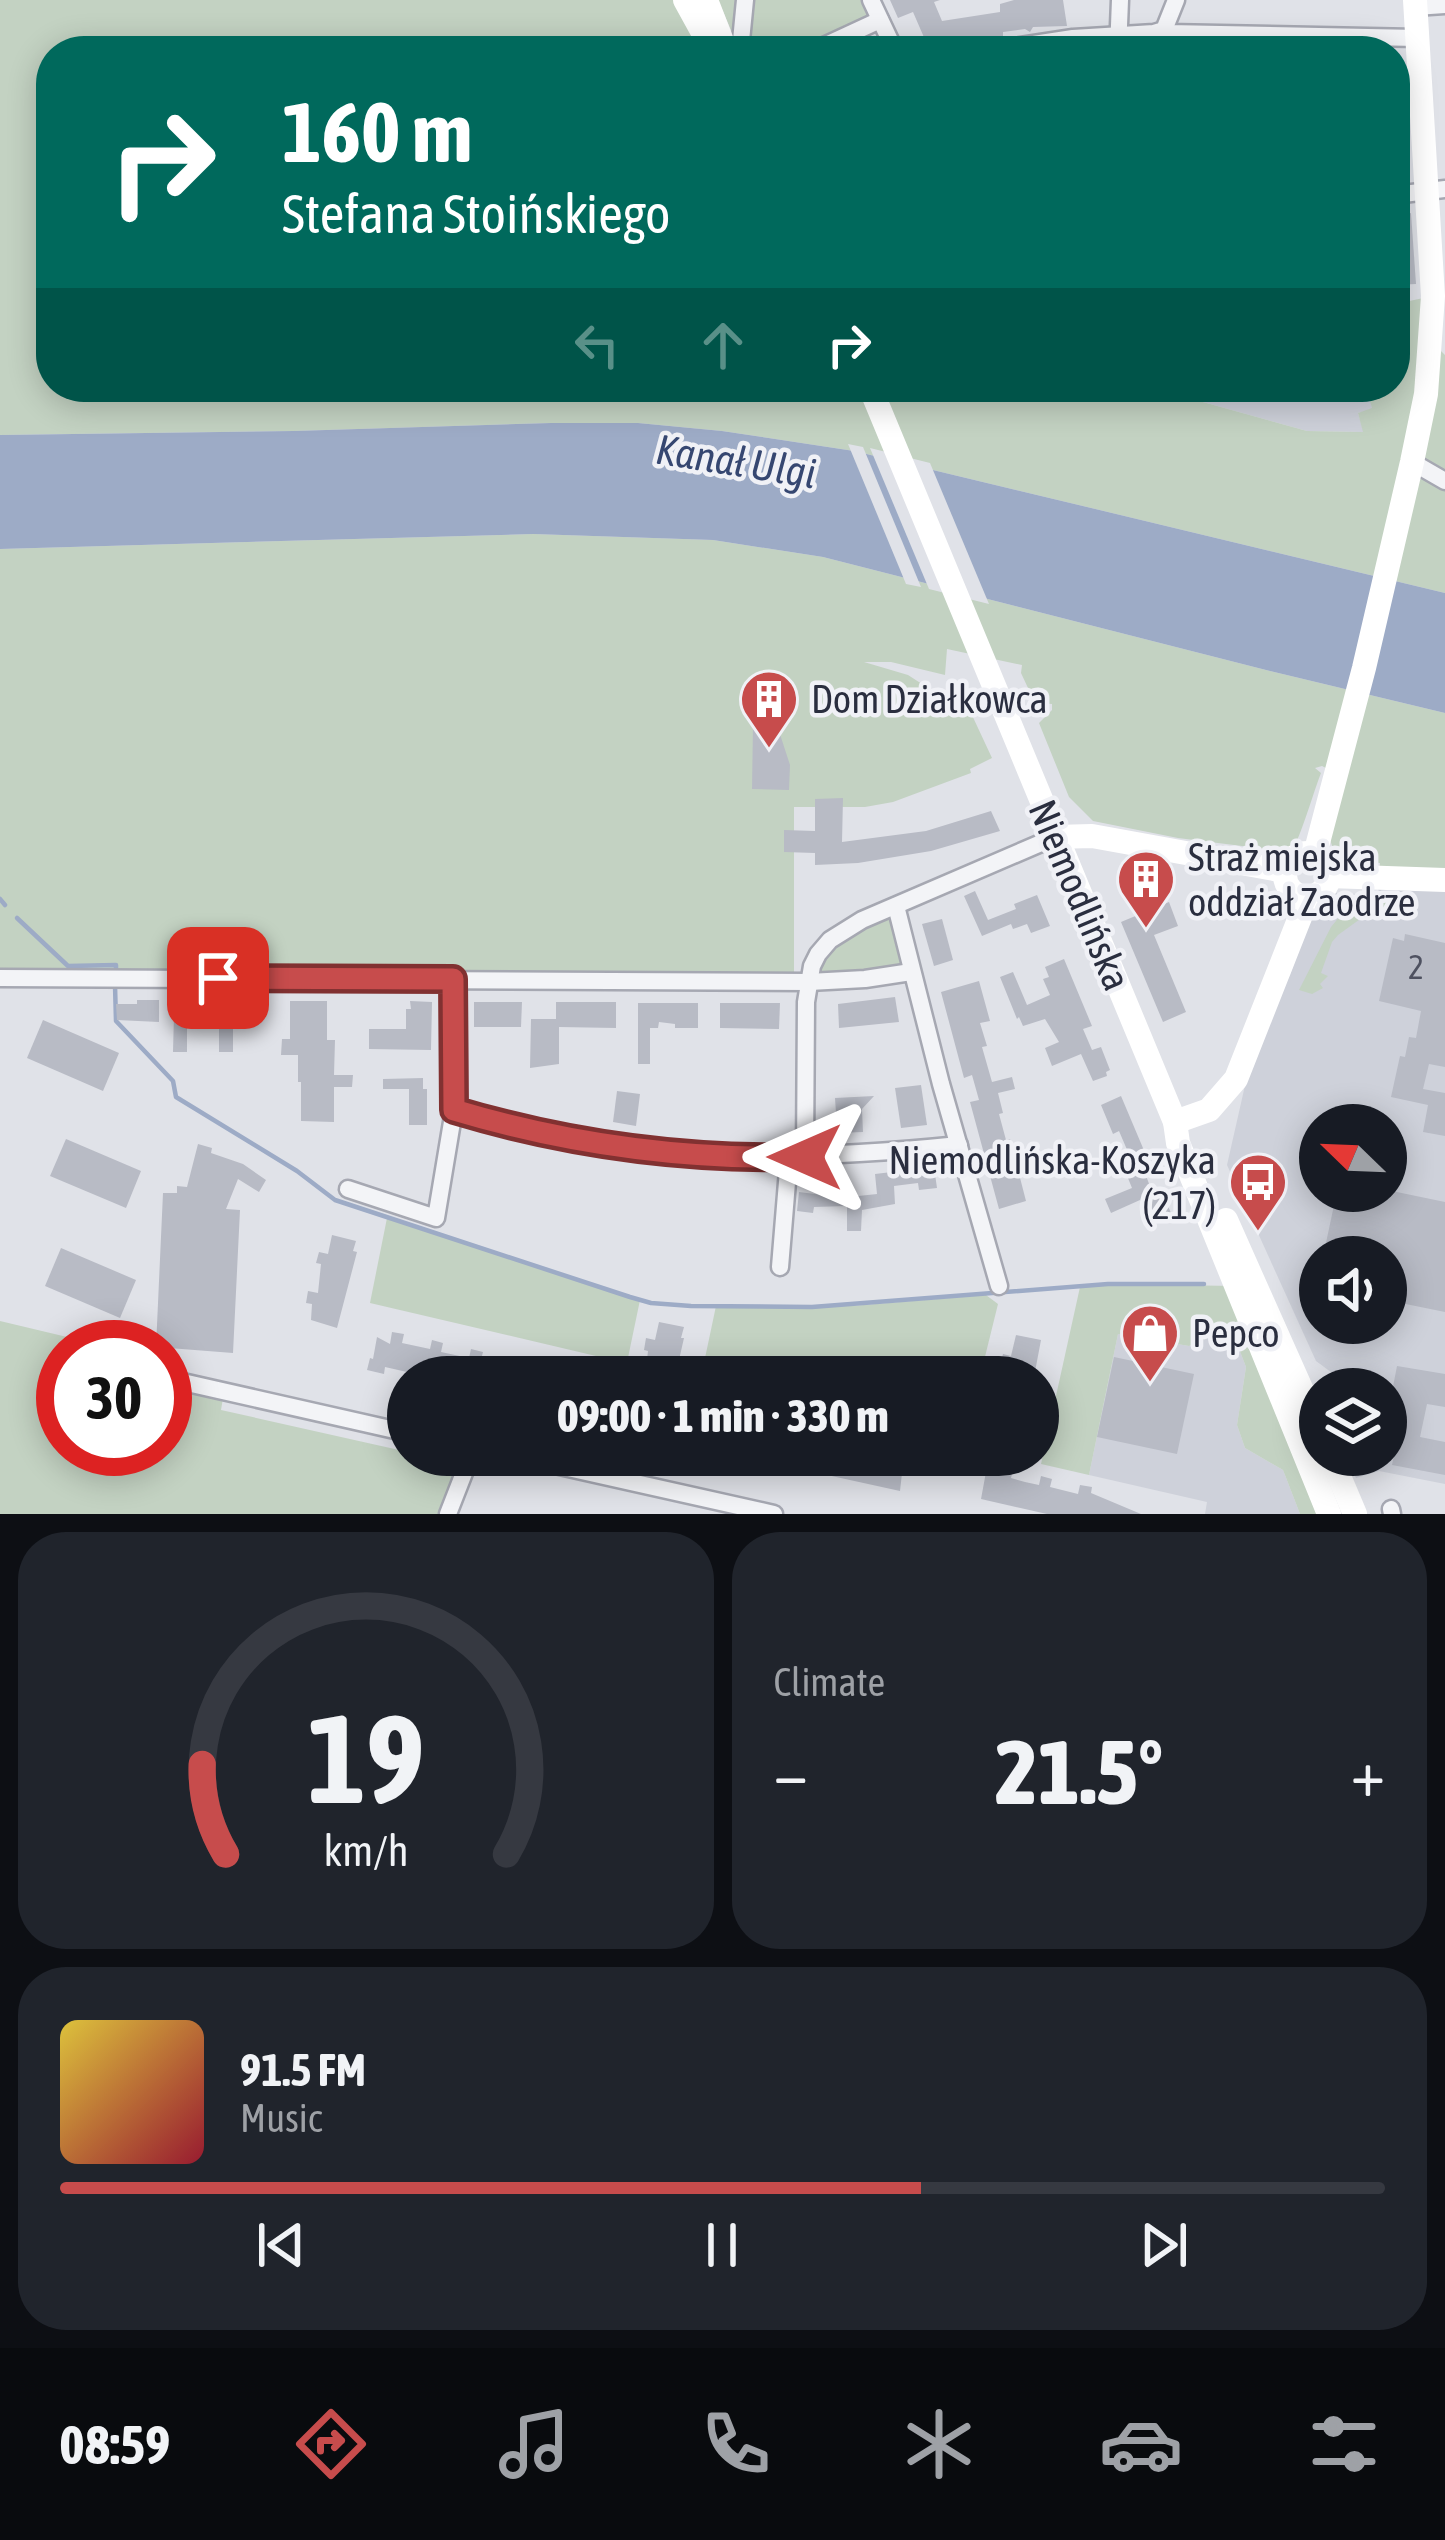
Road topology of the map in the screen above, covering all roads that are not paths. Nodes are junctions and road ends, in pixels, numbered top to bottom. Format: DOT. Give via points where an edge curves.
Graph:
graph roads {
  1 [pos="743,0"];
  2 [pos="871,0"];
  3 [pos="1120,0"];
  4 [pos="1176,0"];
  5 [pos="700,3"];
  6 [pos="1415,3"];
  7 [pos="1445,5"];
  8 [pos="880,20"];
  9 [pos="1164,30"];
  10 [pos="709,36"];
  11 [pos="718,36"];
  12 [pos="741,36"];
  13 [pos="845,36"];
  14 [pos="888,36"];
  15 [pos="1118,36"];
  16 [pos="1141,36"];
  17 [pos="1317,36"];
  18 [pos="1410,38"];
  19 [pos="1417,38"];
  20 [pos="1436,190"];
  21 [pos="876,402"];
  22 [pos="1412,463"];
  23 [pos="1445,482"];
  24 [pos="1055,837"];
  25 [pos="1315,854"];
  26 [pos="1285,871"];
  27 [pos="1329,876"];
  28 [pos="1445,880"];
  29 [pos="1308,897"];
  30 [pos="896,906"];
  31 [pos="911,972"];
  32 [pos="0,978"];
  33 [pos="453,979"];
  34 [pos="809,982"];
  35 [pos="454,1110"];
  36 [pos="1175,1122"];
  37 [pos="959,1145"];
  38 [pos="797,1158"];
  39 [pos="348,1190"];
  40 [pos="780,1268"];
  41 [pos="999,1286"];
  42 [pos="1299,1383"];
  43 [pos="192,1384"];
  44 [pos="387,1427"];
  45 [pos="463,1476"];
  46 [pos="604,1476"];
  47 [pos="1339,1476"];
  48 [pos="448,1514"];
  49 [pos="774,1514"];
  50 [pos="1329,1514"];
  51 [pos="1354,1514"];
  1 -- 5 [label="street" via="722,11"];
  1 -- 12 [label="street"];
  2 -- 8 [label="street"];
  3 -- 15 [label="street"];
  4 -- 9 [label="street"];
  5 -- 10 [label="main road"];
  5 -- 11 [label="main road"];
  6 -- 7 [label="street"];
  6 -- 19 [label="main road"];
  8 -- 13 [label="street"];
  8 -- 14 [label="street"];
  9 -- 16 [label="street"];
  9 -- 17 [label="street"];
  18 -- 19 [label="street"];
  19 -- 20 [label="main road"];
  20 -- 22 [label="main road" via="1433,318"];
  21 -- 24 [label="main road, Niemodlińska"];
  22 -- 23 [label="street"];
  22 -- 25 [label="main road"];
  24 -- 26 [label="main road" via="1092,836"];
  24 -- 30 [label="street"];
  24 -- 36 [label="main road, Niemodlińska"];
  25 -- 26 [label="main road" via="1293,857"];
  25 -- 27 [label="main road"];
  26 -- 29 [label="main road" via="1288,886"];
  27 -- 28 [label="main road"];
  27 -- 29 [label="main road"];
  29 -- 36 [label="main road" via="1230,1087"];
  30 -- 31 [label="street"];
  30 -- 34 [label="street" via="830,940"];
  31 -- 34 [label="street"];
  31 -- 37 [label="street"];
  32 -- 33 [label="street"];
  33 -- 34 [label="street"];
  33 -- 35 [label="street"];
  34 -- 38 [label="street"];
  35 -- 38 [label="street" via="596,1143"];
  35 -- 39 [label="street" via="436,1218"];
  36 -- 42 [label="main road, Niemodlińska" via="1192,1139"];
  36 -- 50 [label="main road, Niemodlińska"];
  37 -- 38 [label="street"];
  37 -- 41 [label="street"];
  38 -- 40 [label="street"];
  43 -- 44 [label="street"];
  45 -- 48 [label="street"];
  46 -- 49 [label="street"];
  47 -- 51 [label="main road"];
}
